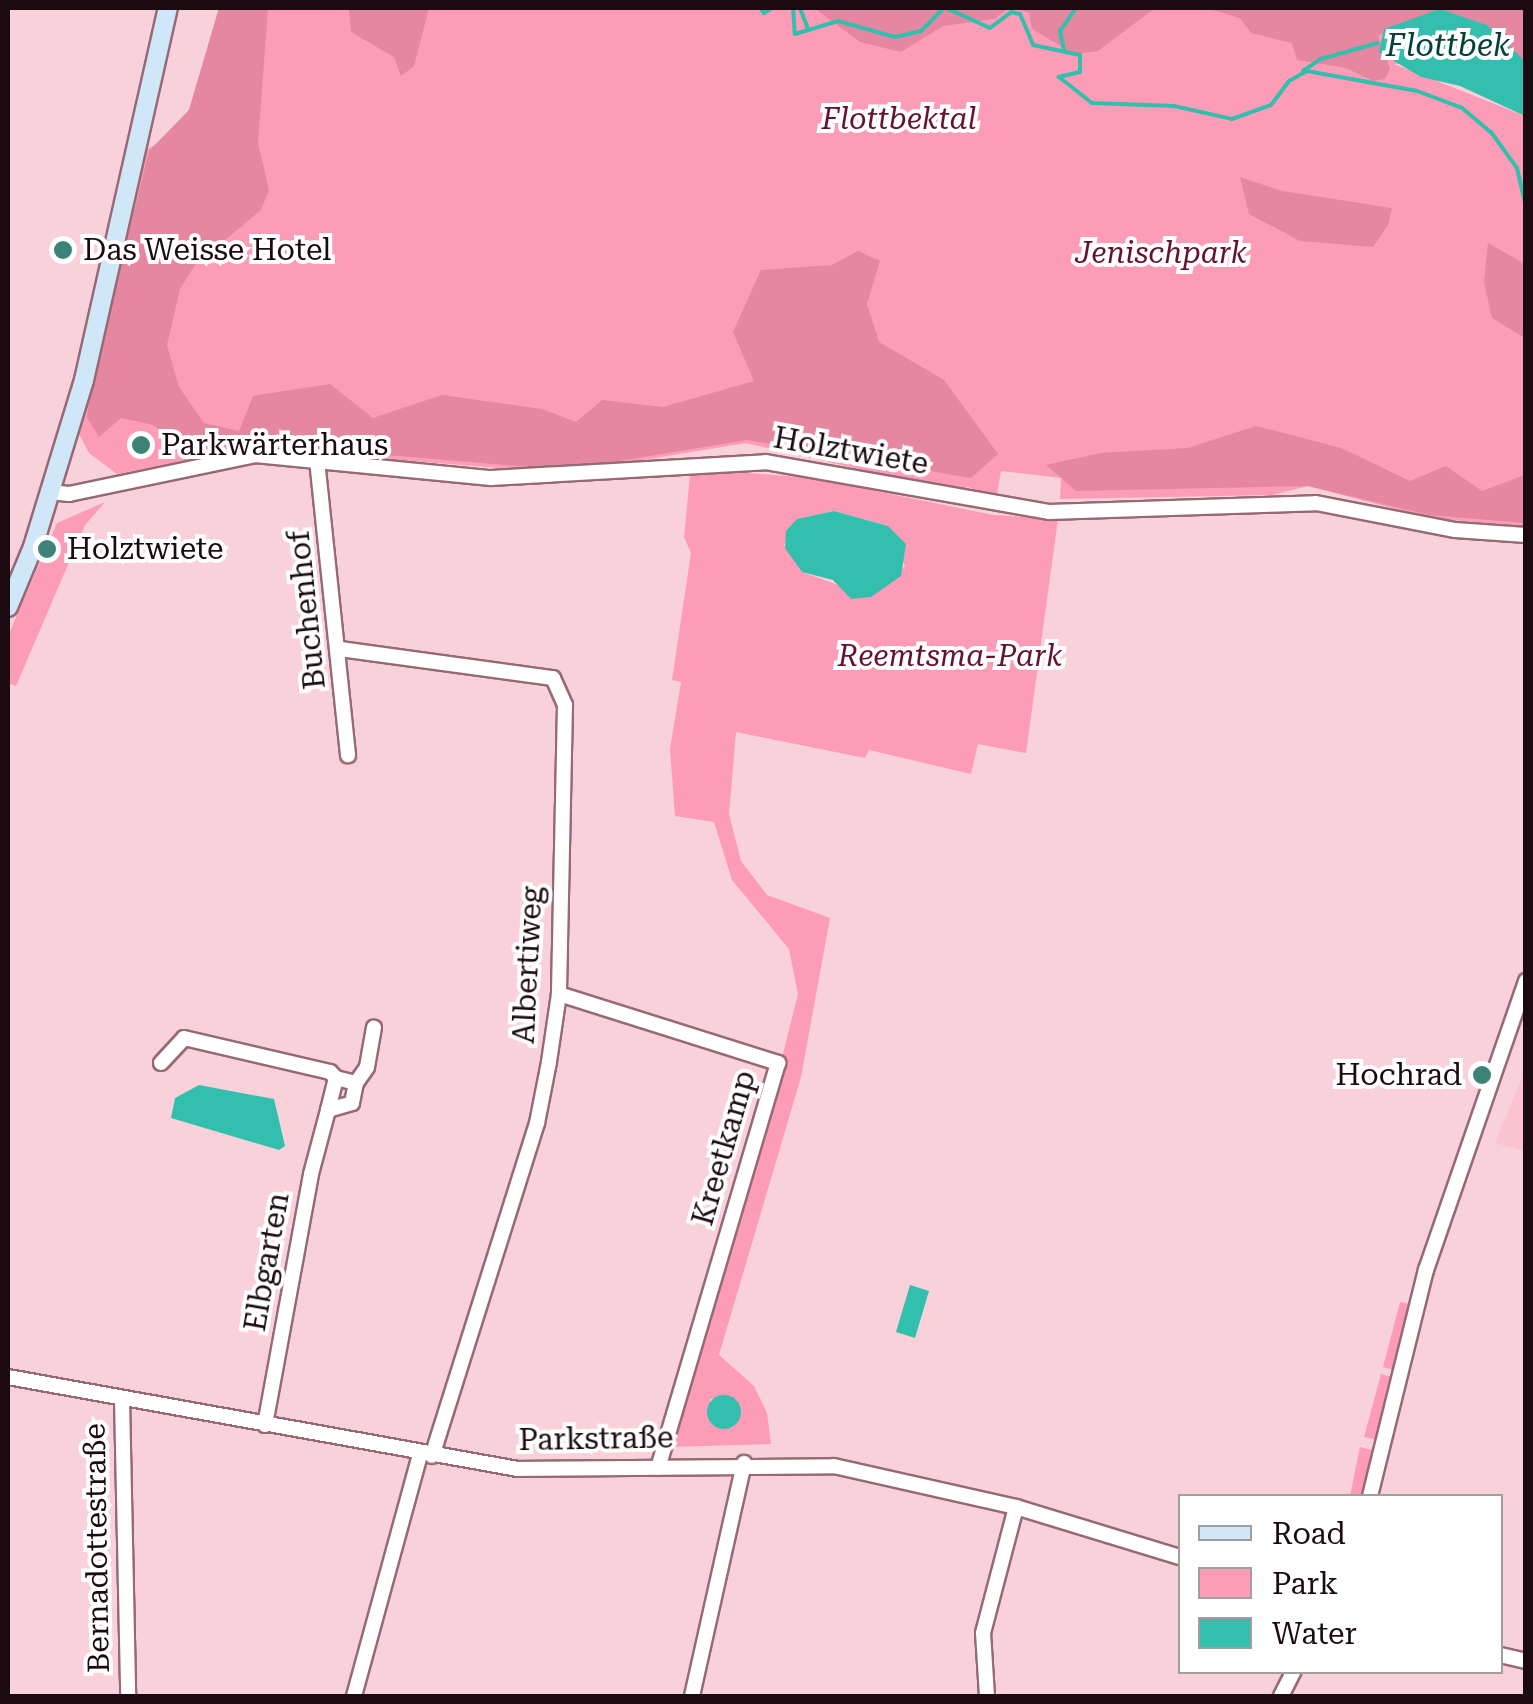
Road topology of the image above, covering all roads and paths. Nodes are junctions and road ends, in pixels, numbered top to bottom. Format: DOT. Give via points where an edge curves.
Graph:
graph roads {
  1 [pos="168,8"];
  2 [pos="317,460"];
  3 [pos="50,492"];
  4 [pos="1526,536"];
  5 [pos="8,607"];
  6 [pos="340,648"];
  7 [pos="348,755"];
  8 [pos="1526,982"];
  9 [pos="559,994"];
  10 [pos="374,1028"];
  11 [pos="162,1063"];
  12 [pos="336,1078"];
  13 [pos="356,1083"];
  14 [pos="328,1110"];
  15 [pos="8,1377"];
  16 [pos="122,1399"];
  17 [pos="265,1425"];
  18 [pos="426,1455"];
  19 [pos="744,1462"];
  20 [pos="658,1468"];
  21 [pos="1370,1494"];
  22 [pos="1016,1506"];
  23 [pos="1178,1556"];
  24 [pos="128,1696"];
  25 [pos="354,1696"];
  26 [pos="692,1696"];
  27 [pos="988,1696"];
  1 -- 3 [label="main road" via="97,328"];
  2 -- 3 [label="street, Holztwiete" via="255,456 69,494"];
  2 -- 4 [label="street, Holztwiete" via="397,473 548,479 766,462 1048,512 1316,503 1455,530"];
  2 -- 6 [label="street, Buchenhof"];
  3 -- 5 [label="main road"];
  6 -- 7 [label="street, Buchenhof"];
  6 -- 9 [label="street, Albertiweg" via="552,678 562,689"];
  8 -- 21 [label="street" via="1426,1270"];
  9 -- 18 [label="street, Albertiweg" via="537,1123"];
  9 -- 20 [label="street, Kreetkamp" via="778,1062"];
  10 -- 13 [label="street" via="367,1067"];
  11 -- 12 [label="street" via="184,1038"];
  12 -- 13 [label="street"];
  12 -- 14 [label="street, Elbgarten"];
  13 -- 14 [label="street" via="352,1103"];
  14 -- 17 [label="street, Elbgarten"];
  15 -- 16 [label="street, Parkstraße"];
  16 -- 17 [label="street, Parkstraße"];
  16 -- 24 [label="street, Bernadottestraße"];
  17 -- 18 [label="street, Parkstraße"];
  18 -- 20 [label="street, Parkstraße" via="540,1471"];
  18 -- 25 [label="street, Albertiweg"];
  19 -- 20 [label="street, Parkstraße"];
  19 -- 22 [label="street, Parkstraße" via="885,1474"];
  19 -- 26 [label="street"];
  22 -- 23 [label="street, Parkstraße"];
  22 -- 27 [label="street" via="982,1634"];
}
